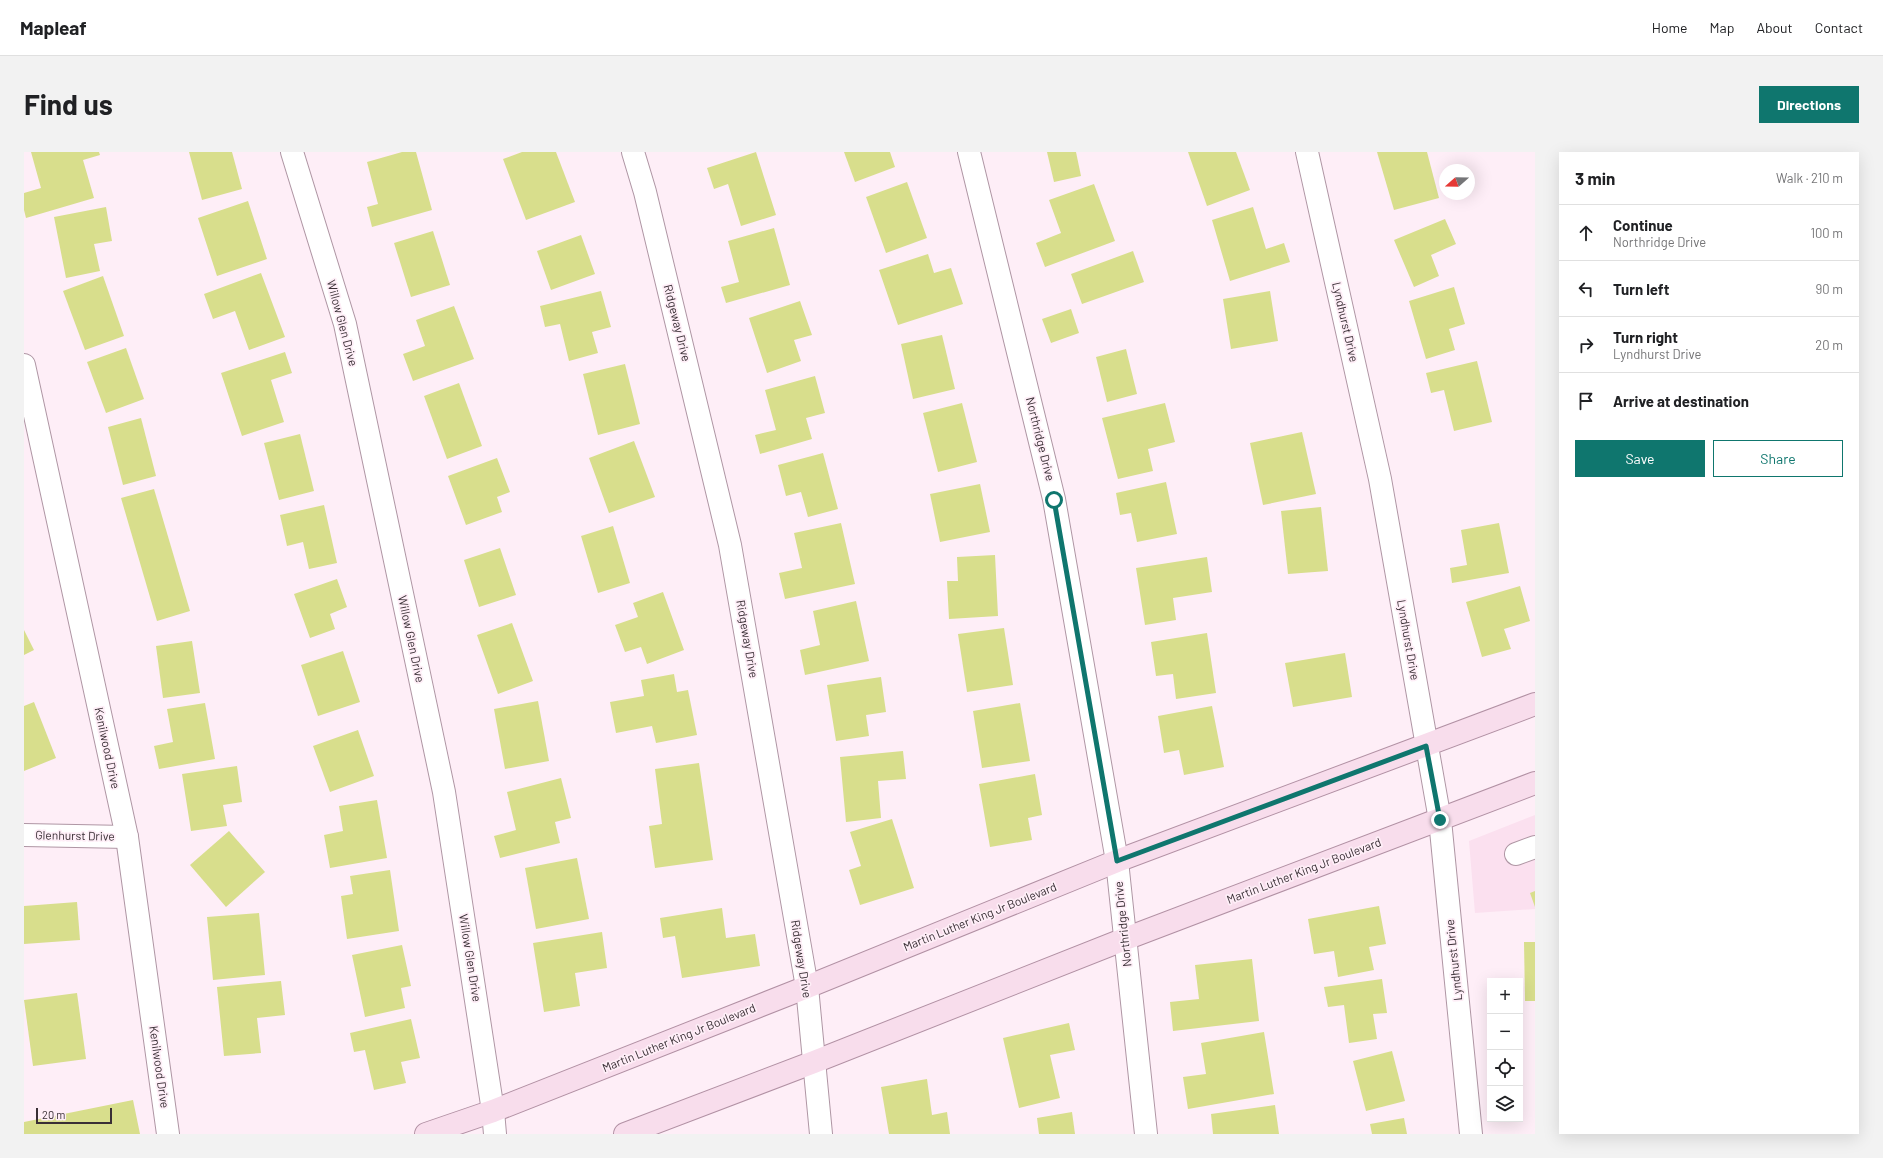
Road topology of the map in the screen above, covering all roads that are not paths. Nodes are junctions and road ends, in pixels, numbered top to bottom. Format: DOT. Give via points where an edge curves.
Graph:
graph roads {
  1 [pos="292,152"];
  2 [pos="633,152"];
  3 [pos="969,152"];
  4 [pos="1307,152"];
  5 [pos="24,365"];
  6 [pos="1535,704"];
  7 [pos="1426,746"];
  8 [pos="1535,782"];
  9 [pos="1440,820"];
  10 [pos="24,835"];
  11 [pos="127,837"];
  12 [pos="1117,861"];
  13 [pos="1125,939"];
  14 [pos="807,987"];
  15 [pos="814,1062"];
  16 [pos="494,1111"];
  17 [pos="168,1134"];
  18 [pos="426,1134"];
  19 [pos="495,1134"];
  20 [pos="625,1134"];
  21 [pos="821,1134"];
  22 [pos="1146,1134"];
  23 [pos="1471,1134"];
  1 -- 16 [label="street, Willow Glen Drive" via="344,324 444,792"];
  2 -- 14 [label="street, Ridgeway Drive" via="645,192 730,545"];
  3 -- 12 [label="street, Northridge Drive" via="1054,500"];
  4 -- 7 [label="street, Lyndhurst Drive" via="1380,479"];
  5 -- 11 [label="street, Kenilwood Drive"];
  6 -- 7 [label="main road, Martin Luther King Jr Boulevard"];
  7 -- 9 [label="street, Lyndhurst Drive"];
  7 -- 12 [label="main road, Martin Luther King Jr Boulevard"];
  8 -- 9 [label="main road, Martin Luther King Jr Boulevard"];
  9 -- 13 [label="main road, Martin Luther King Jr Boulevard"];
  9 -- 23 [label="street, Lyndhurst Drive"];
  10 -- 11 [label="street, Glenhurst Drive"];
  11 -- 17 [label="street, Kenilwood Drive"];
  12 -- 13 [label="street, Northridge Drive"];
  12 -- 14 [label="main road, Martin Luther King Jr Boulevard"];
  13 -- 15 [label="main road, Martin Luther King Jr Boulevard"];
  13 -- 22 [label="street, Northridge Drive"];
  14 -- 15 [label="street, Ridgeway Drive"];
  14 -- 16 [label="main road, Martin Luther King Jr Boulevard"];
  15 -- 20 [label="main road, Martin Luther King Jr Boulevard"];
  15 -- 21 [label="street, Ridgeway Drive"];
  16 -- 18 [label="main road, Martin Luther King Jr Boulevard"];
  16 -- 19 [label="street, Willow Glen Drive"];
}
